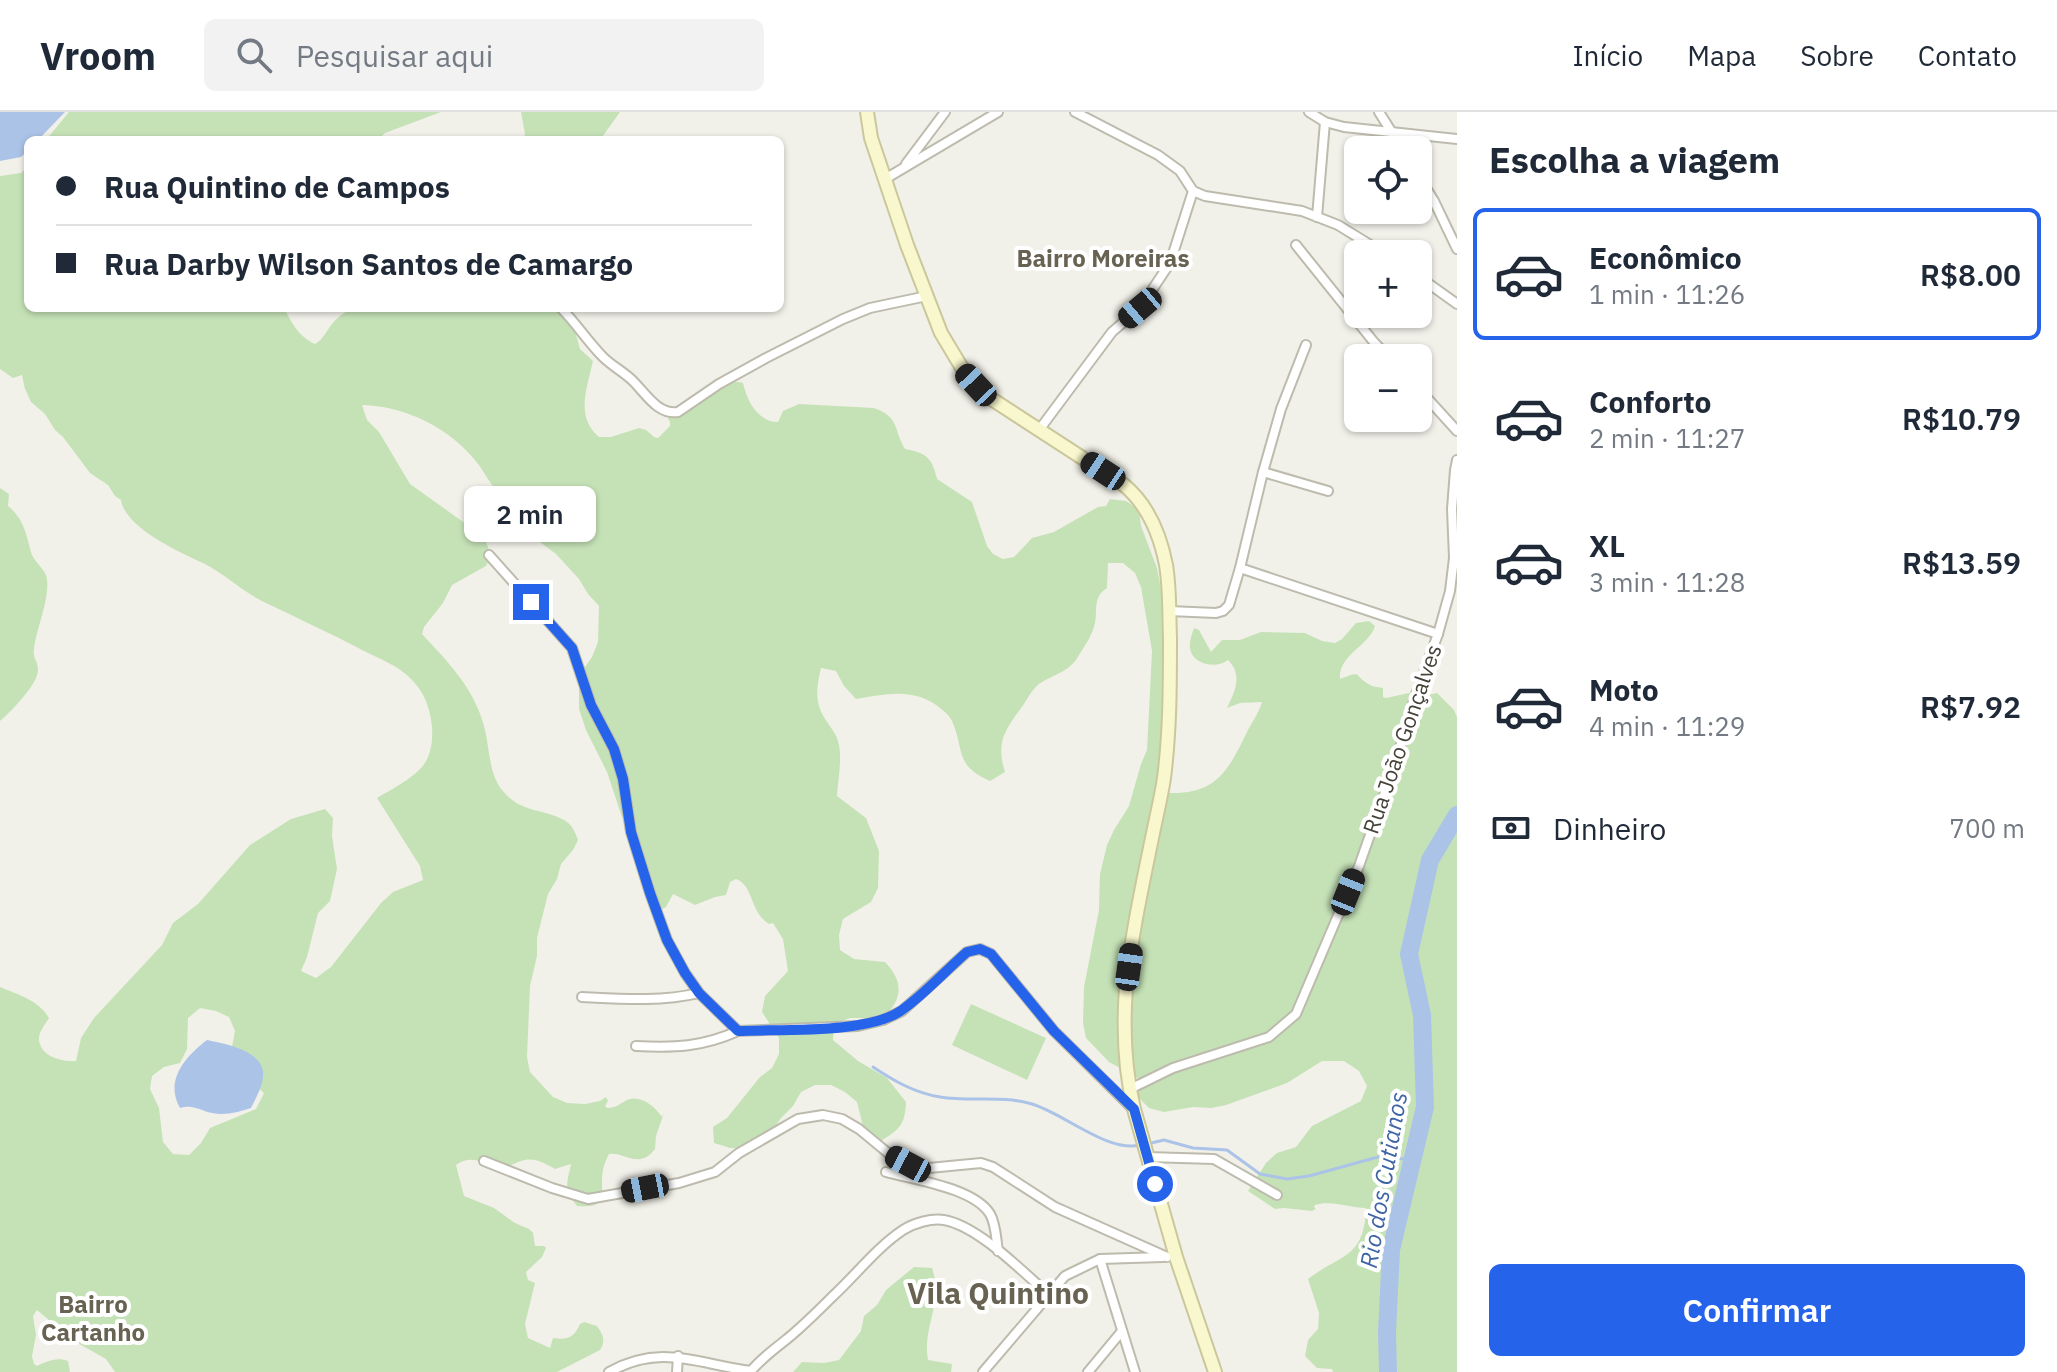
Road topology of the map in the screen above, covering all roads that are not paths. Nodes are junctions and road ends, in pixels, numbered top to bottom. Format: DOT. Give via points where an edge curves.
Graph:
graph roads {
  1 [pos="867,112"];
  2 [pos="945,112"];
  3 [pos="998,112"];
  4 [pos="1075,112"];
  5 [pos="1309,112"];
  6 [pos="1379,112"];
  7 [pos="1325,122"];
  8 [pos="1392,133"];
  9 [pos="1394,136"];
  10 [pos="1457,139"];
  11 [pos="903,167"];
  12 [pos="885,179"];
  13 [pos="1193,191"];
  14 [pos="1432,198"];
  15 [pos="1317,217"];
  16 [pos="1362,240"];
  17 [pos="1296,245"];
  18 [pos="1457,249"];
  19 [pos="1432,286"];
  20 [pos="927,296"];
  21 [pos="1457,304"];
  22 [pos="565,312"];
  23 [pos="1376,344"];
  24 [pos="1306,345"];
  25 [pos="1432,403"];
  26 [pos="1039,430"];
  27 [pos="1457,431"];
  28 [pos="1457,460"];
  29 [pos="1263,472"];
  30 [pos="1328,491"];
  31 [pos="489,555"];
  32 [pos="1240,568"];
  33 [pos="1169,611"];
  34 [pos="1438,634"];
  35 [pos="699,993"];
  36 [pos="582,997"];
  37 [pos="738,1031"];
  38 [pos="636,1046"];
  39 [pos="1130,1089"];
  40 [pos="1134,1109"];
  41 [pos="1147,1156"];
  42 [pos="484,1161"];
  43 [pos="886,1172"];
  44 [pos="1277,1195"];
  45 [pos="998,1251"];
  46 [pos="1171,1257"];
  47 [pos="1100,1259"];
  48 [pos="1048,1294"];
  49 [pos="1122,1331"];
  50 [pos="678,1356"];
  51 [pos="751,1371"];
  52 [pos="609,1372"];
  53 [pos="677,1372"];
  54 [pos="983,1372"];
  55 [pos="1088,1372"];
  56 [pos="1135,1372"];
  57 [pos="1215,1372"];
  1 -- 12 [label="main road"];
  2 -- 11 [label="street"];
  3 -- 11 [label="street"];
  4 -- 13 [label="street" via="1158,155 1180,171"];
  5 -- 7 [label="street"];
  6 -- 8 [label="street"];
  7 -- 8 [label="street"];
  7 -- 15 [label="street"];
  8 -- 9 [label="street"];
  8 -- 10 [label="street"];
  11 -- 12 [label="street"];
  12 -- 20 [label="main road"];
  13 -- 15 [label="street"];
  13 -- 26 [label="street" via="1170,263 1140,308 1112,332"];
  14 -- 18 [label="street"];
  15 -- 16 [label="street"];
  17 -- 23 [label="street"];
  19 -- 21 [label="street"];
  20 -- 22 [label="street" via="843,319 670,413 600,354"];
  20 -- 26 [label="main road" via="965,373 987,396"];
  24 -- 29 [label="street"];
  25 -- 27 [label="street"];
  26 -- 33 [label="main road" via="1136,495 1157,533 1166,565"];
  28 -- 34 [label="street, Rua João Gonçalves" via="1453,569"];
  29 -- 30 [label="street"];
  29 -- 32 [label="street"];
  31 -- 35 [label="street" via="572,648 591,705 614,749 631,832 667,940"];
  32 -- 33 [label="street" via="1223,611"];
  32 -- 34 [label="street"];
  33 -- 39 [label="main road" via="1171,696 1164,779 1126,990"];
  34 -- 39 [label="street, Rua João Gonçalves" via="1359,866 1296,1014 1269,1037 1173,1068"];
  35 -- 36 [label="street" via="658,1000"];
  35 -- 37 [label="street"];
  37 -- 38 [label="street" via="692,1046"];
  37 -- 40 [label="street" via="858,1026 883,1020 902,1011 967,952 980,949 991,954 1054,1031"];
  39 -- 40 [label="main road"];
  40 -- 41 [label="main road"];
  41 -- 44 [label="street" via="1214,1159"];
  41 -- 46 [label="main road"];
  42 -- 46 [label="street" via="588,1199 715,1172 798,1119 823,1115 842,1119 908,1164 993,1167 1055,1207"];
  43 -- 45 [label="street" via="974,1199 990,1213"];
  45 -- 48 [label="street"];
  45 -- 51 [label="street" via="968,1229 943,1220 904,1229"];
  46 -- 47 [label="street"];
  46 -- 57 [label="main road"];
  47 -- 48 [label="street" via="1065,1276"];
  47 -- 49 [label="street"];
  48 -- 54 [label="street"];
  49 -- 55 [label="street"];
  49 -- 56 [label="street"];
  50 -- 51 [label="street"];
  50 -- 52 [label="street" via="646,1359"];
  50 -- 53 [label="street"];
}
